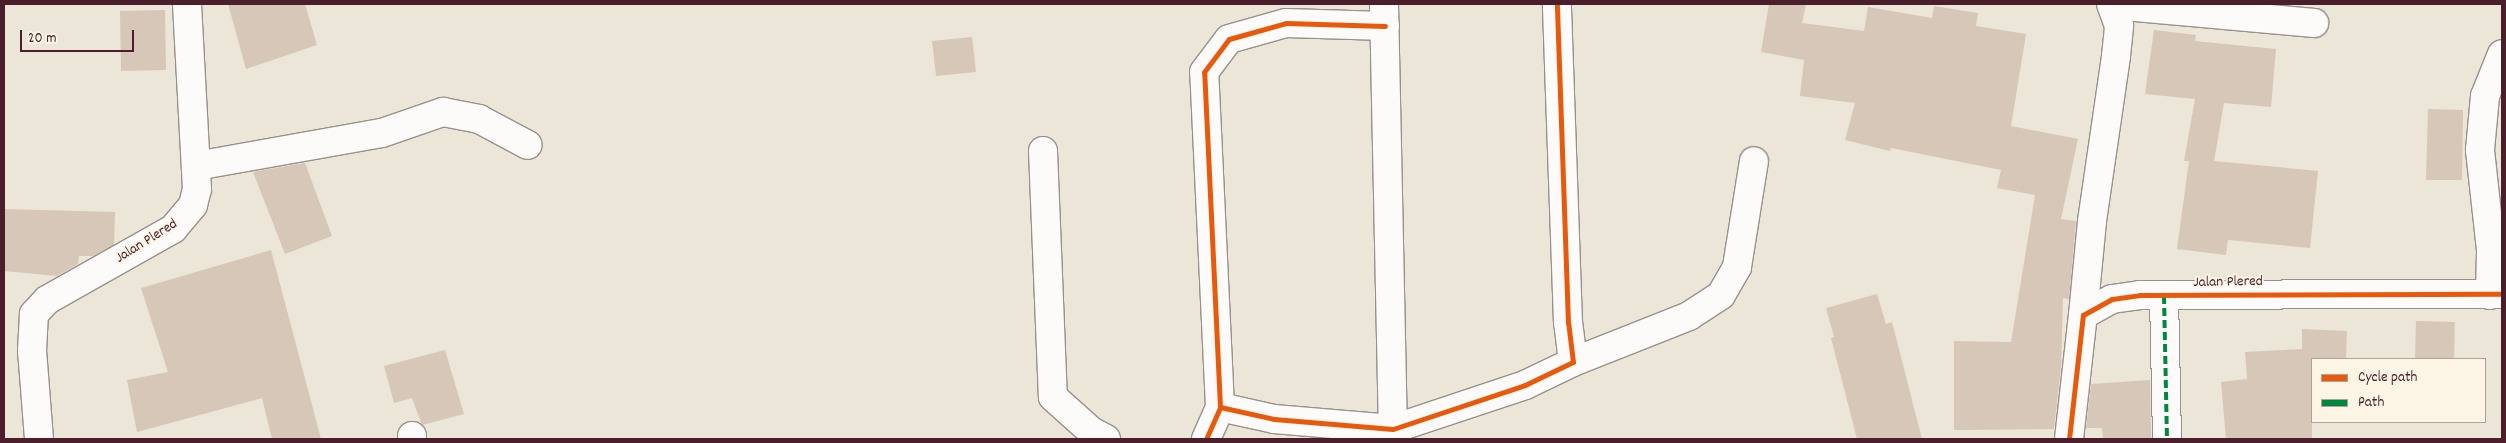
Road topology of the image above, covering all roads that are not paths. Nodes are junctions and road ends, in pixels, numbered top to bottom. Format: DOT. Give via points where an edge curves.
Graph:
graph roads {
  1 [pos="187,4"];
  2 [pos="1556,4"];
  3 [pos="2112,4"];
  4 [pos="1385,15"];
  5 [pos="2314,23"];
  6 [pos="2502,54"];
  7 [pos="528,145"];
  8 [pos="1043,151"];
  9 [pos="1754,160"];
  10 [pos="196,166"];
  11 [pos="2496,294"];
  12 [pos="2164,296"];
  13 [pos="2083,315"];
  14 [pos="1573,362"];
  15 [pos="1220,407"];
  16 [pos="1393,434"];
  17 [pos="39,439"];
  18 [pos="1106,439"];
  19 [pos="1206,439"];
  20 [pos="2069,439"];
  21 [pos="2167,439"];
  1 -- 10 [label="street, Jalan Plered"];
  2 -- 14 [label="street" via="1568,323"];
  3 -- 5 [label="street"];
  3 -- 13 [label="street" via="2119,26 2092,221"];
  4 -- 15 [label="street" via="1286,23 1229,39 1204,72"];
  4 -- 16 [label="street"];
  6 -- 11 [label="street" via="2485,96 2480,150"];
  7 -- 10 [label="street" via="479,119 444,112 382,133"];
  8 -- 18 [label="street" via="1053,397 1091,431"];
  9 -- 14 [label="street" via="1737,267 1722,295 1688,316"];
  10 -- 17 [label="street, Jalan Plered" via="197,189 193,205 173,229 48,300 34,314 32,351"];
  11 -- 12 [label="street, Jalan Plered"];
  12 -- 13 [label="street, Jalan Plered" via="2124,296"];
  12 -- 21 [label="street"];
  13 -- 20 [label="street"];
  14 -- 16 [label="street" via="1525,385"];
  15 -- 16 [label="street" via="1274,419"];
  15 -- 19 [label="street"];
}
